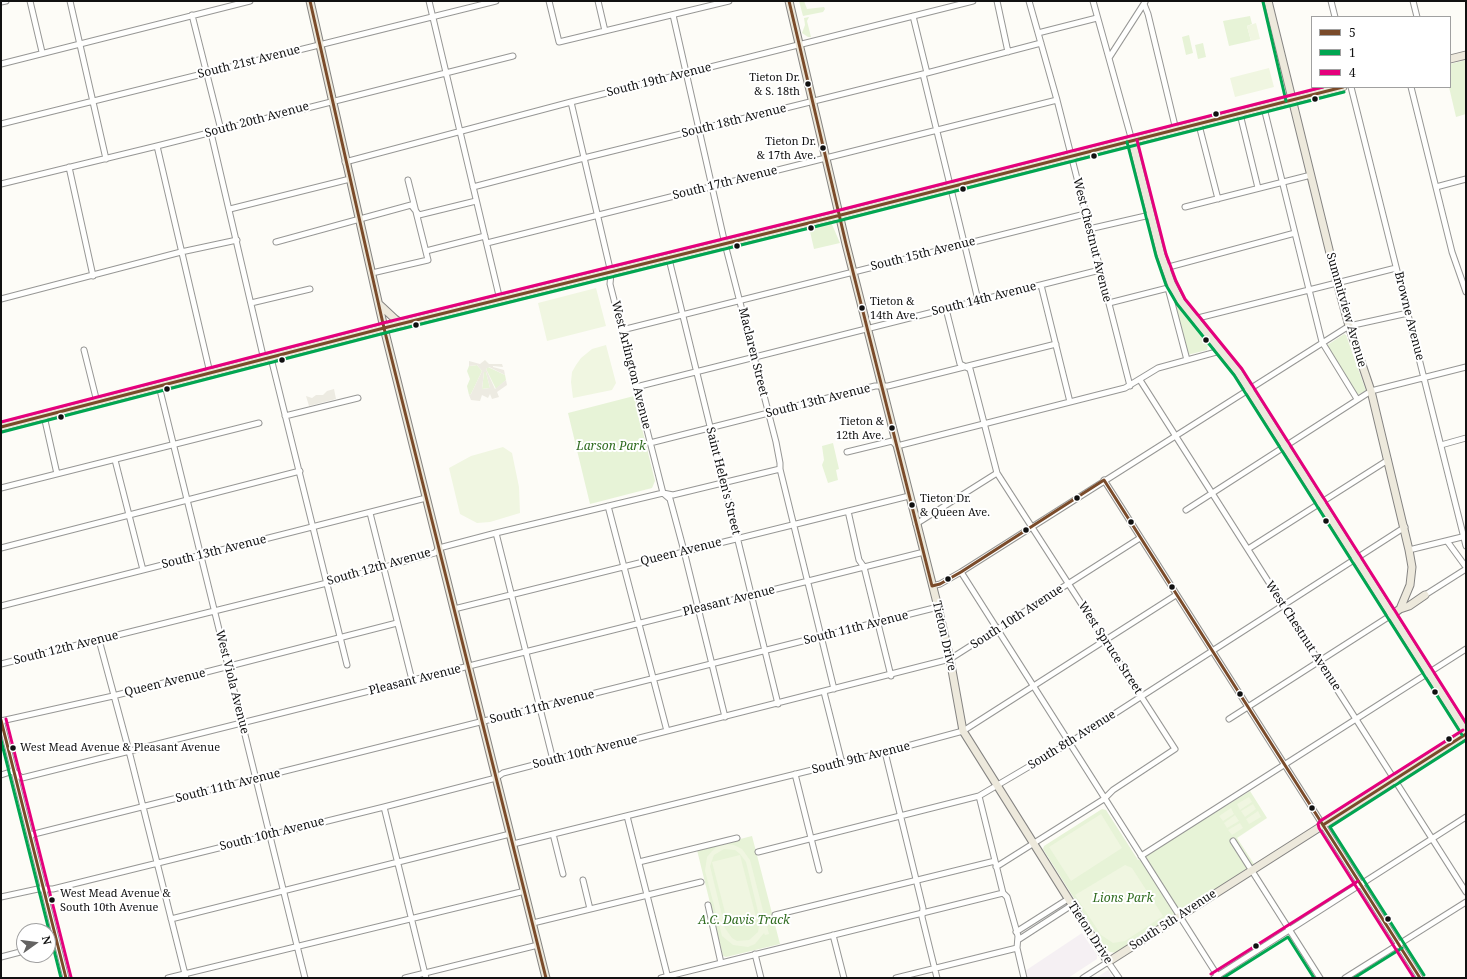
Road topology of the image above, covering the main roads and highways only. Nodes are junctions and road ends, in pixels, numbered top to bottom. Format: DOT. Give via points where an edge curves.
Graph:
graph roads {
  1 [pos="310,1"];
  2 [pos="789,1"];
  3 [pos="1268,1"];
  4 [pos="1466,55"];
  5 [pos="1451,59"];
  6 [pos="1339,88"];
  7 [pos="1291,100"];
  8 [pos="1132,141"];
  9 [pos="839,215"];
  10 [pos="379,305"];
  11 [pos="403,324"];
  12 [pos="384,328"];
  13 [pos="1,427"];
  14 [pos="1408,592"];
  15 [pos="1400,609"];
  16 [pos="1393,614"];
  17 [pos="1466,733"];
  18 [pos="1108,962"];
  19 [pos="546,978"];
  1 -- 10 [label="main road"];
  2 -- 9 [label="main road, Tieton Drive"];
  3 -- 7 [label="main road, Summitview Avenue"];
  4 -- 5 [label="main road"];
  6 -- 7 [label="main road"];
  7 -- 8 [label="main road"];
  7 -- 14 [label="main road, Summitview Avenue" via="1337,282 1371,391 1405,527 1412,574"];
  8 -- 9 [label="main road"];
  8 -- 16 [label="main road" via="1169,286 1234,368"];
  9 -- 11 [label="main road"];
  9 -- 18 [label="main road, Tieton Drive" via="938,607 963,731"];
  10 -- 11 [label="main road" via="394,320"];
  10 -- 12 [label="main road"];
  11 -- 12 [label="main road"];
  12 -- 13 [label="main road"];
  12 -- 19 [label="main road"];
  14 -- 15 [label="main road, Summitview Avenue"];
  14 -- 15 [label="main road" via="1416,596 1425,595"];
  15 -- 16 [label="main road, Summitview Avenue"];
  16 -- 17 [label="main road"];
  17 -- 18 [label="main road, South 5th Avenue"];
}
